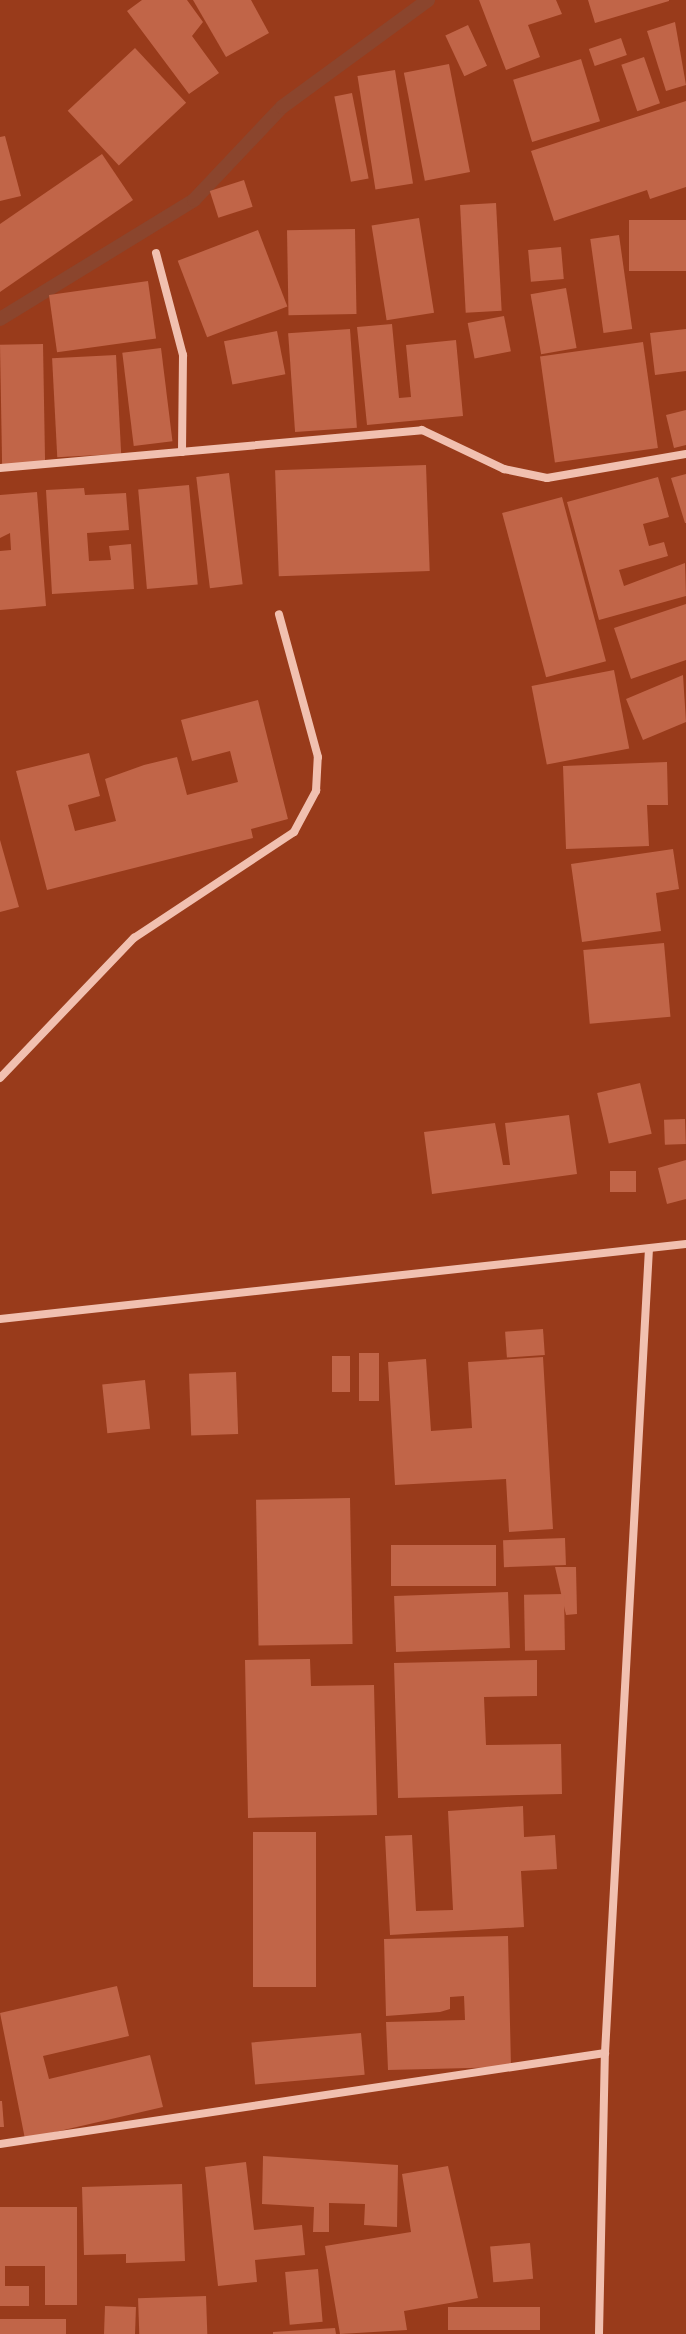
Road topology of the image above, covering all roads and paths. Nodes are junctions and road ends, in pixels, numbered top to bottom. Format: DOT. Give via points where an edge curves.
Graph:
graph roads {
  1 [pos="156,253"];
  2 [pos="182,452"];
  3 [pos="686,454"];
  4 [pos="0,468"];
  5 [pos="279,614"];
  6 [pos="0,1078"];
  7 [pos="686,1244"];
  8 [pos="649,1249"];
  9 [pos="0,1319"];
  10 [pos="605,2053"];
  11 [pos="0,2144"];
  12 [pos="599,2334"];
  1 -- 2 [label="street" via="183,355"];
  2 -- 3 [label="street" via="422,430 504,469 547,478"];
  2 -- 4 [label="street"];
  5 -- 6 [label="street" via="318,757 316,791 294,832 134,938"];
  7 -- 8 [label="street"];
  8 -- 9 [label="street"];
  8 -- 10 [label="street"];
  10 -- 11 [label="street"];
  10 -- 12 [label="street"];
}
